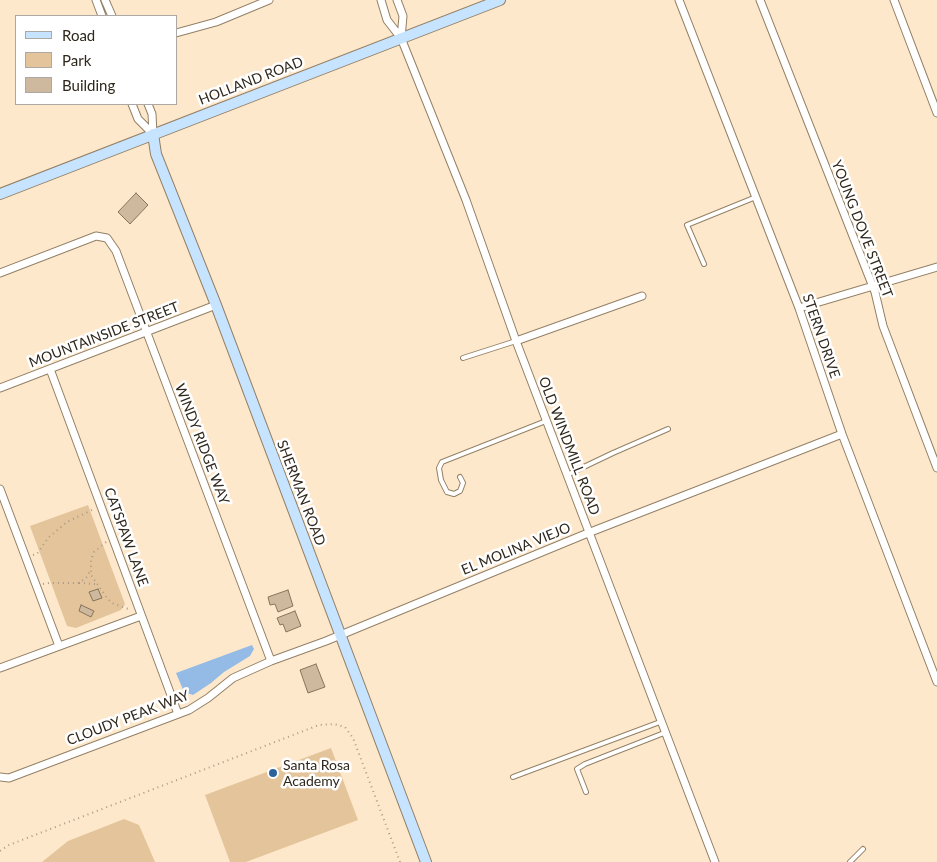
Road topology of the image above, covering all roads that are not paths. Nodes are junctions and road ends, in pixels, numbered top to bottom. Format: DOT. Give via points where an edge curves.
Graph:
graph roads {
  1 [pos="96,0"];
  2 [pos="105,0"];
  3 [pos="269,0"];
  4 [pos="381,0"];
  5 [pos="397,0"];
  6 [pos="500,0"];
  7 [pos="679,0"];
  8 [pos="760,0"];
  9 [pos="894,0"];
  10 [pos="102,15"];
  11 [pos="112,15"];
  12 [pos="178,32"];
  13 [pos="401,38"];
  14 [pos="132,105"];
  15 [pos="148,105"];
  16 [pos="937,112"];
  17 [pos="153,134"];
  18 [pos="0,194"];
  19 [pos="756,197"];
  20 [pos="704,264"];
  21 [pos="937,266"];
  22 [pos="0,273"];
  23 [pos="872,286"];
  24 [pos="642,296"];
  25 [pos="216,305"];
  26 [pos="798,308"];
  27 [pos="147,332"];
  28 [pos="516,341"];
  29 [pos="463,358"];
  30 [pos="50,369"];
  31 [pos="0,388"];
  32 [pos="546,421"];
  33 [pos="668,429"];
  34 [pos="842,434"];
  35 [pos="937,468"];
  36 [pos="460,476"];
  37 [pos="567,476"];
  38 [pos="0,489"];
  39 [pos="588,534"];
  40 [pos="141,616"];
  41 [pos="340,634"];
  42 [pos="59,646"];
  43 [pos="271,661"];
  44 [pos="0,668"];
  45 [pos="937,682"];
  46 [pos="178,714"];
  47 [pos="660,722"];
  48 [pos="664,732"];
  49 [pos="1,777"];
  50 [pos="513,777"];
  51 [pos="586,792"];
  52 [pos="863,849"];
  53 [pos="426,862"];
  54 [pos="715,862"];
  55 [pos="850,862"];
  1 -- 10 [label="street"];
  2 -- 11 [label="street"];
  3 -- 12 [label="street" via="216,22"];
  4 -- 13 [label="street" via="388,20"];
  5 -- 13 [label="street" via="403,16"];
  6 -- 13 [label="street, HOLLAND ROAD"];
  7 -- 19 [label="street, STERN DRIVE"];
  8 -- 23 [label="street, YOUNG DOVE STREET"];
  9 -- 16 [label="street"];
  13 -- 17 [label="street, HOLLAND ROAD"];
  13 -- 28 [label="street, OLD WINDMILL ROAD" via="466,200"];
  14 -- 17 [label="street" via="138,119"];
  15 -- 17 [label="street, SHERMAN ROAD"];
  17 -- 18 [label="street, HOLLAND ROAD"];
  17 -- 25 [label="street, SHERMAN ROAD" via="156,154"];
  19 -- 20 [label="lane" via="687,225"];
  19 -- 26 [label="street, STERN DRIVE"];
  21 -- 23 [label="street"];
  22 -- 27 [label="street, WINDY RIDGE WAY" via="96,236 107,238 116,251"];
  23 -- 26 [label="street"];
  23 -- 35 [label="street, YOUNG DOVE STREET" via="883,326"];
  24 -- 28 [label="street"];
  25 -- 27 [label="street, MOUNTAINSIDE STREET"];
  25 -- 41 [label="street, SHERMAN ROAD"];
  26 -- 34 [label="street, STERN DRIVE"];
  27 -- 30 [label="street, MOUNTAINSIDE STREET"];
  27 -- 43 [label="street, WINDY RIDGE WAY"];
  28 -- 29 [label="lane"];
  28 -- 32 [label="street, OLD WINDMILL ROAD"];
  30 -- 31 [label="street, MOUNTAINSIDE STREET"];
  30 -- 40 [label="street, CATSPAW LANE"];
  32 -- 36 [label="lane" via="442,462 439,468 446,492 454,494 460,491 463,483"];
  32 -- 37 [label="street, OLD WINDMILL ROAD"];
  33 -- 37 [label="lane"];
  34 -- 39 [label="street, EL MOLINA VIEJO"];
  34 -- 45 [label="street, STERN DRIVE"];
  37 -- 39 [label="street, OLD WINDMILL ROAD"];
  38 -- 42 [label="street"];
  39 -- 41 [label="street, EL MOLINA VIEJO"];
  39 -- 47 [label="street, OLD WINDMILL ROAD"];
  40 -- 42 [label="street"];
  40 -- 46 [label="street, CATSPAW LANE"];
  41 -- 43 [label="street, CLOUDY PEAK WAY"];
  41 -- 53 [label="street, SHERMAN ROAD"];
  42 -- 44 [label="street"];
  43 -- 46 [label="street, CLOUDY PEAK WAY" via="233,678 208,698"];
  46 -- 49 [label="street, CLOUDY PEAK WAY" via="9,778"];
  47 -- 48 [label="street, OLD WINDMILL ROAD"];
  47 -- 50 [label="lane"];
  48 -- 51 [label="lane" via="577,769"];
  48 -- 54 [label="street, OLD WINDMILL ROAD"];
  52 -- 55 [label="lane"];
}
